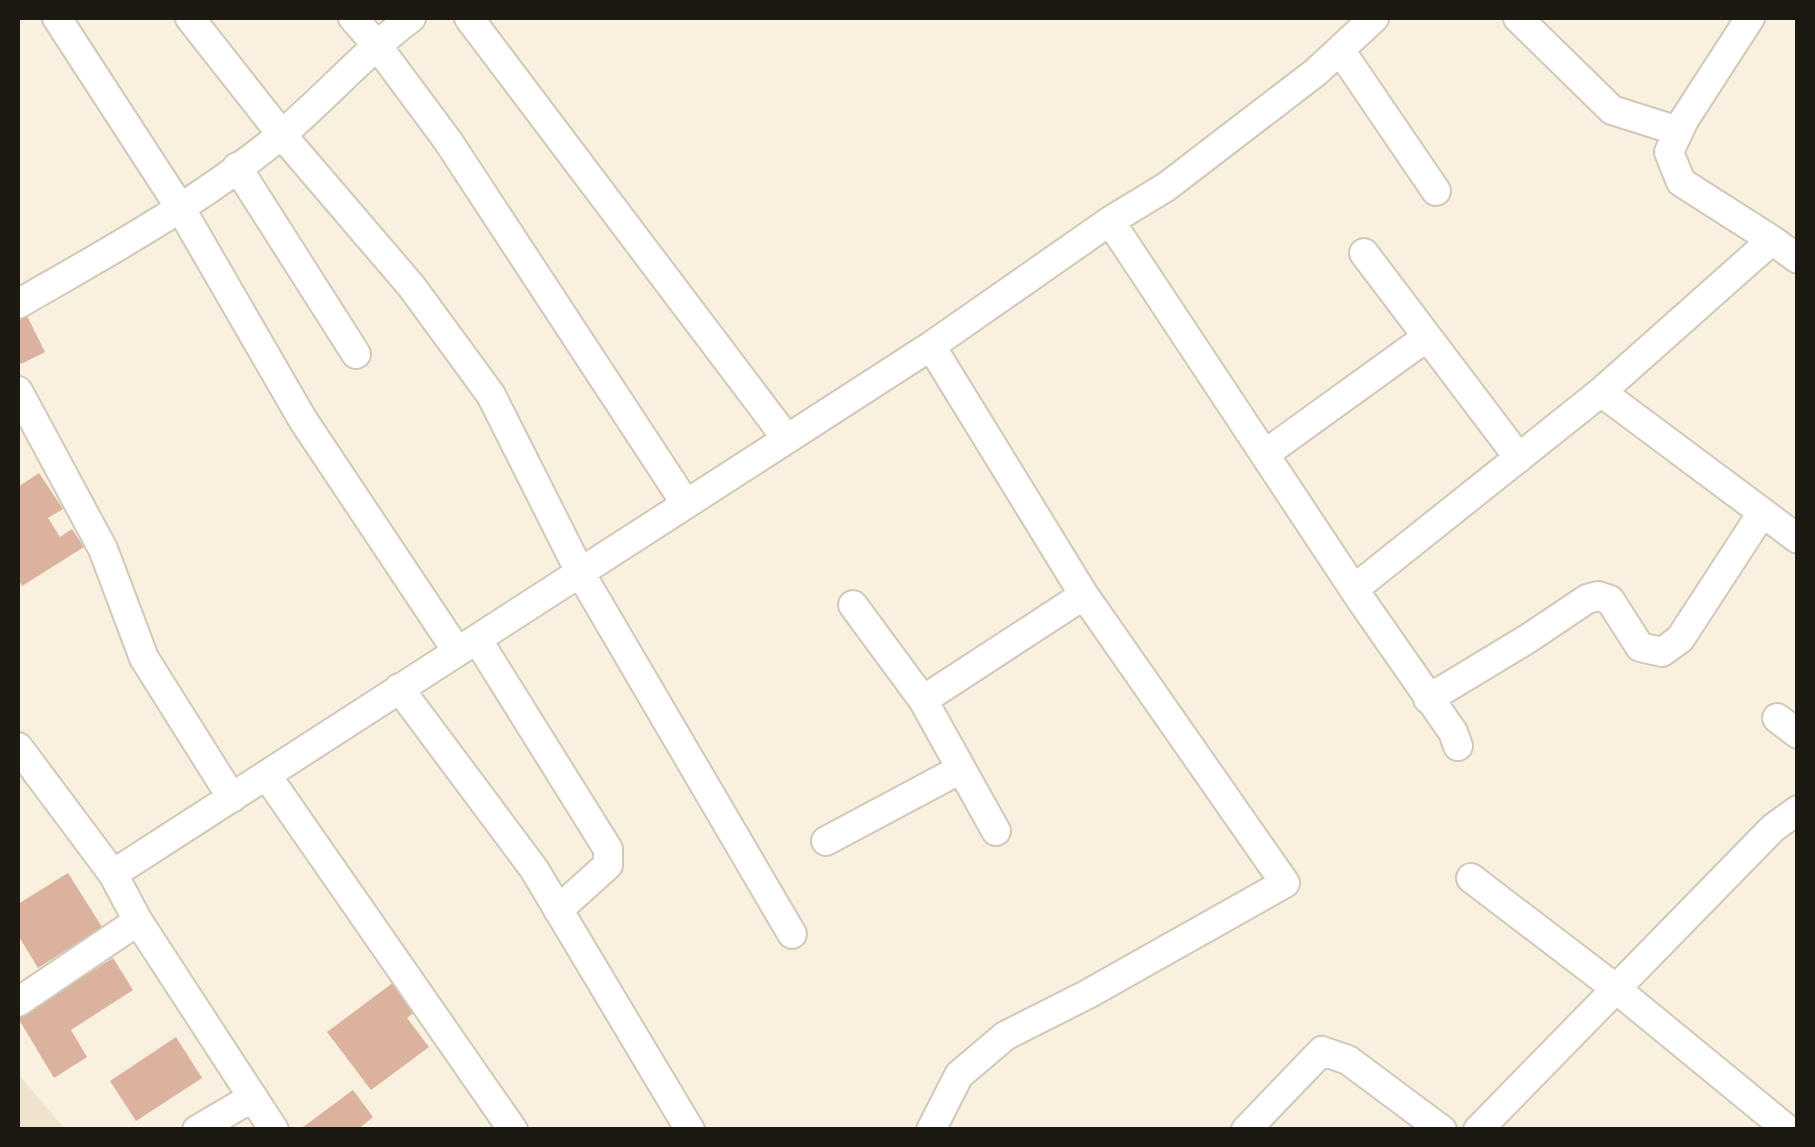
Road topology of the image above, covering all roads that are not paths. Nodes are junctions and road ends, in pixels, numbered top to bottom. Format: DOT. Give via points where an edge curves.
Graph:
graph roads {
  1 [pos="57,18"];
  2 [pos="190,18"];
  3 [pos="352,18"];
  4 [pos="412,18"];
  5 [pos="469,18"];
  6 [pos="1374,18"];
  7 [pos="1518,18"];
  8 [pos="1750,18"];
  9 [pos="376,44"];
  10 [pos="1340,50"];
  11 [pos="1678,131"];
  12 [pos="282,134"];
  13 [pos="238,167"];
  14 [pos="1436,191"];
  15 [pos="181,209"];
  16 [pos="1110,220"];
  17 [pos="1772,240"];
  18 [pos="1364,253"];
  19 [pos="1798,260"];
  20 [pos="18,304"];
  21 [pos="1427,337"];
  22 [pos="931,346"];
  23 [pos="356,354"];
  24 [pos="18,392"];
  25 [pos="1601,392"];
  26 [pos="787,440"];
  27 [pos="1265,454"];
  28 [pos="1518,458"];
  29 [pos="686,504"];
  30 [pos="1762,513"];
  31 [pos="1798,538"];
  32 [pos="581,574"];
  33 [pos="1354,589"];
  34 [pos="1084,594"];
  35 [pos="853,604"];
  36 [pos="467,645"];
  37 [pos="400,688"];
  38 [pos="1428,699"];
  39 [pos="924,700"];
  40 [pos="18,746"];
  41 [pos="1458,746"];
  42 [pos="962,769"];
  43 [pos="267,776"];
  44 [pos="27,779"];
  45 [pos="232,798"];
  46 [pos="1798,810"];
  47 [pos="996,831"];
  48 [pos="826,841"];
  49 [pos="112,874"];
  50 [pos="1471,878"];
  51 [pos="558,910"];
  52 [pos="138,921"];
  53 [pos="792,934"];
  54 [pos="1616,988"];
  55 [pos="18,1002"];
  56 [pos="253,1097"];
  57 [pos="1798,1124"];
  58 [pos="196,1130"];
  59 [pos="274,1130"];
  60 [pos="513,1130"];
  61 [pos="690,1130"];
  62 [pos="931,1130"];
  63 [pos="1246,1130"];
  64 [pos="1442,1130"];
  65 [pos="1478,1130"];
  66 [pos="1790,1130"];
  1 -- 15 [label="street"];
  2 -- 12 [label="street"];
  3 -- 9 [label="street"];
  4 -- 9 [label="street"];
  5 -- 26 [label="street"];
  6 -- 10 [label="street"];
  7 -- 11 [label="street" via="1612,110"];
  8 -- 11 [label="street"];
  9 -- 12 [label="street"];
  9 -- 29 [label="street" via="448,141"];
  10 -- 14 [label="street"];
  10 -- 16 [label="street" via="1166,188"];
  11 -- 17 [label="street" via="1669,152 1682,182"];
  12 -- 13 [label="street"];
  12 -- 32 [label="street" via="412,287 491,395"];
  13 -- 15 [label="street"];
  13 -- 23 [label="street"];
  15 -- 20 [label="street"];
  15 -- 36 [label="street" via="303,420"];
  16 -- 22 [label="street"];
  16 -- 27 [label="street"];
  17 -- 19 [label="street"];
  17 -- 25 [label="street"];
  18 -- 21 [label="street"];
  21 -- 27 [label="street"];
  21 -- 28 [label="street"];
  22 -- 26 [label="street"];
  22 -- 34 [label="street"];
  24 -- 45 [label="street" via="103,549 144,658"];
  25 -- 28 [label="street"];
  25 -- 30 [label="street"];
  26 -- 29 [label="street"];
  27 -- 33 [label="street"];
  28 -- 33 [label="street"];
  29 -- 32 [label="street"];
  30 -- 31 [label="street"];
  30 -- 38 [label="street" via="1680,639 1662,652 1640,647 1610,600 1598,596"];
  32 -- 36 [label="street"];
  32 -- 53 [label="street"];
  33 -- 38 [label="street"];
  34 -- 39 [label="street"];
  34 -- 62 [label="street" via="1285,883 1005,1036 959,1075"];
  35 -- 39 [label="street"];
  36 -- 37 [label="street"];
  36 -- 51 [label="street" via="608,849 608,865"];
  37 -- 43 [label="street"];
  37 -- 51 [label="street"];
  38 -- 41 [label="street"];
  39 -- 42 [label="street"];
  40 -- 44 [label="street"];
  42 -- 47 [label="street"];
  42 -- 48 [label="street"];
  43 -- 45 [label="street"];
  43 -- 60 [label="street"];
  44 -- 49 [label="street"];
  45 -- 49 [label="street"];
  46 -- 54 [label="street"];
  49 -- 52 [label="street"];
  50 -- 54 [label="street"];
  51 -- 61 [label="street"];
  52 -- 55 [label="street"];
  52 -- 56 [label="street"];
  54 -- 65 [label="street"];
  54 -- 66 [label="street"];
  56 -- 58 [label="street"];
  56 -- 59 [label="street"];
  57 -- 66 [label="street"];
  63 -- 64 [label="street" via="1322,1052 1348,1060"];
}
